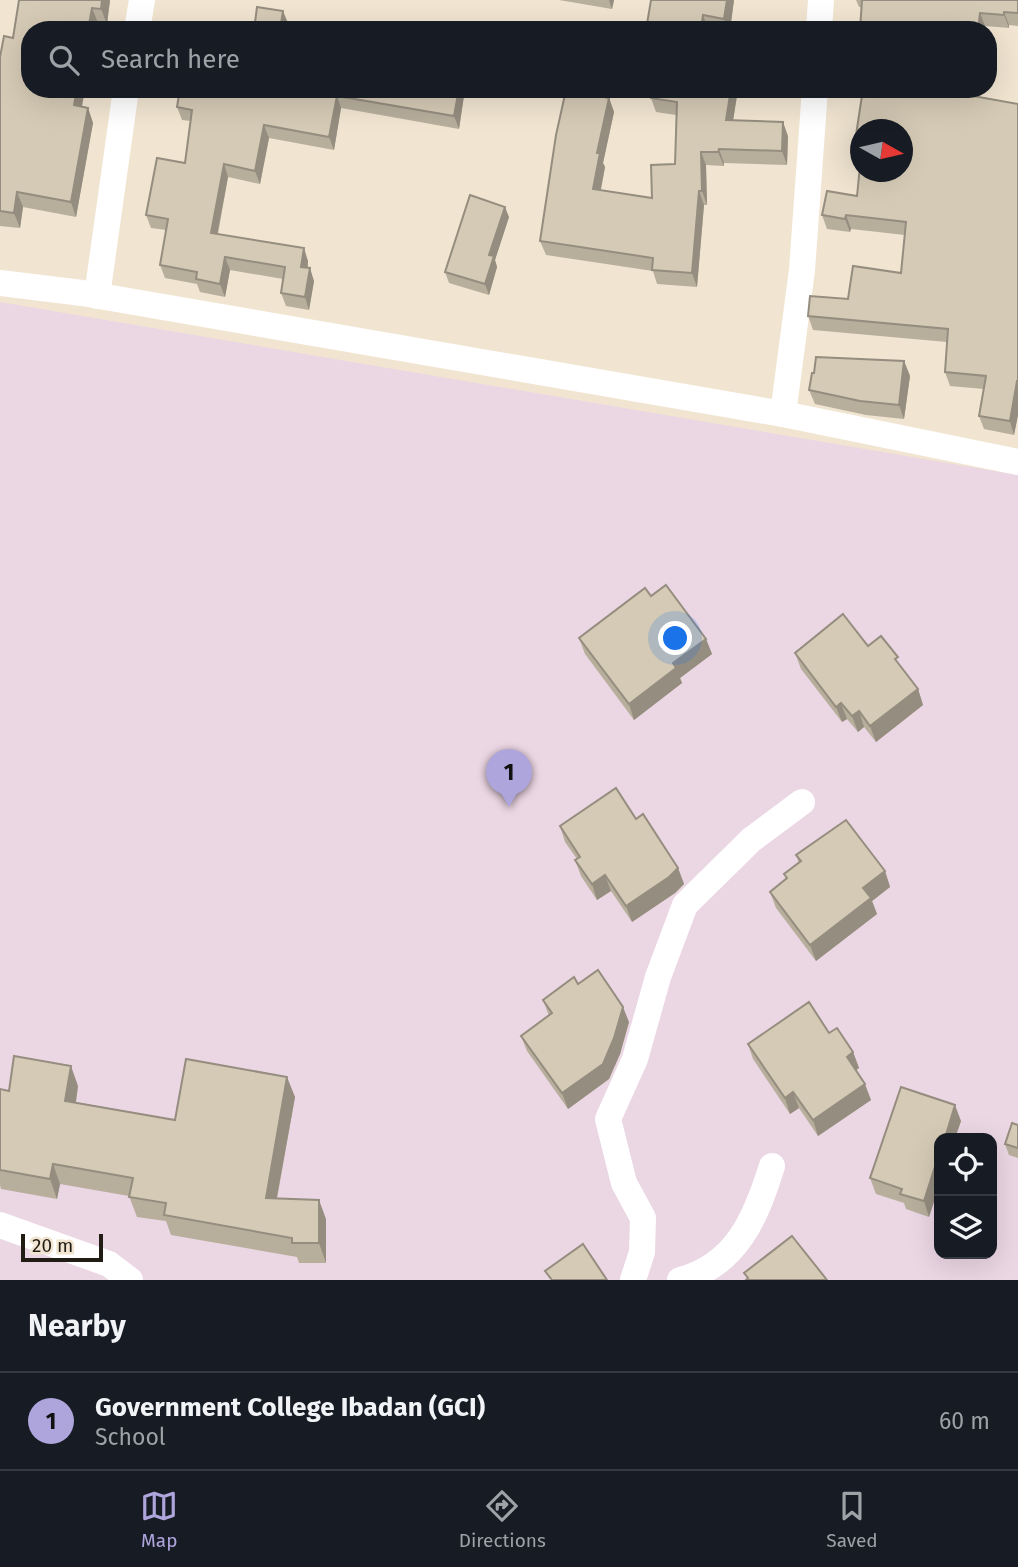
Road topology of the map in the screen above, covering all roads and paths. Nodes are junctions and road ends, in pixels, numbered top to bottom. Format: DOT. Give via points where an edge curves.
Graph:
graph roads {
  1 [pos="142,0"];
  2 [pos="821,0"];
  3 [pos="138,21"];
  4 [pos="820,21"];
  5 [pos="125,98"];
  6 [pos="814,98"];
  7 [pos="0,283"];
  8 [pos="97,296"];
  9 [pos="783,414"];
  10 [pos="1018,461"];
  11 [pos="803,802"];
  12 [pos="772,1166"];
  13 [pos="0,1225"];
  14 [pos="130,1280"];
  15 [pos="633,1280"];
  16 [pos="680,1280"];
  1 -- 3 [label="street"];
  2 -- 4 [label="street"];
  5 -- 8 [label="street"];
  6 -- 9 [label="street" via="802,271"];
  7 -- 8 [label="street"];
  8 -- 9 [label="street"];
  9 -- 10 [label="street"];
  11 -- 15 [label="street" via="751,840 685,905 658,977 635,1059 608,1119 624,1183 643,1218 642,1252"];
  12 -- 16 [label="street" via="758,1209 727,1256"];
  13 -- 14 [label="street" via="109,1264"];
}
